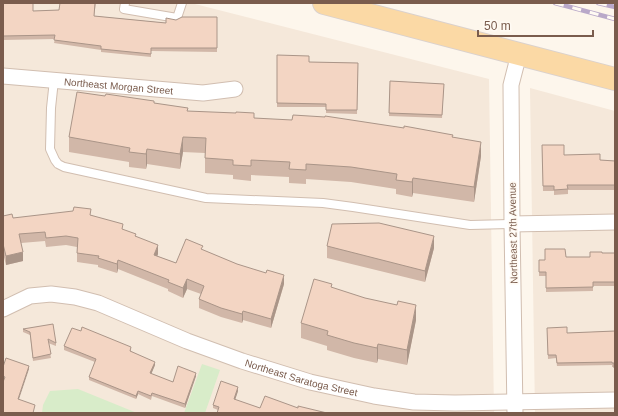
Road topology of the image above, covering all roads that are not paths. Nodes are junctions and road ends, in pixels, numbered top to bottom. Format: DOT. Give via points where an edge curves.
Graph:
graph roads {
  1 [pos="125,3"];
  2 [pos="182,3"];
  3 [pos="324,3"];
  4 [pos="519,54"];
  5 [pos="3,76"];
  6 [pos="54,80"];
  7 [pos="615,80"];
  8 [pos="235,88"];
  9 [pos="615,222"];
  10 [pos="512,224"];
  11 [pos="3,309"];
  12 [pos="615,400"];
  13 [pos="515,407"];
  1 -- 2 [label="lane" via="124,9 177,18"];
  3 -- 4 [label="main road"];
  4 -- 7 [label="main road"];
  4 -- 10 [label="street, Northeast 27th Avenue" via="511,85"];
  5 -- 6 [label="street, Northeast Morgan Street"];
  6 -- 8 [label="street, Northeast Morgan Street" via="203,93"];
  6 -- 10 [label="lane" via="50,149 58,164 64,167 206,198 323,203 470,225"];
  9 -- 10 [label="street"];
  10 -- 13 [label="street, Northeast 27th Avenue"];
  11 -- 13 [label="street, Northeast Saratoga Street" via="30,296 51,294 75,297 98,303 242,362 341,390 414,402"];
  12 -- 13 [label="street, Northeast Saratoga Street"];
}
